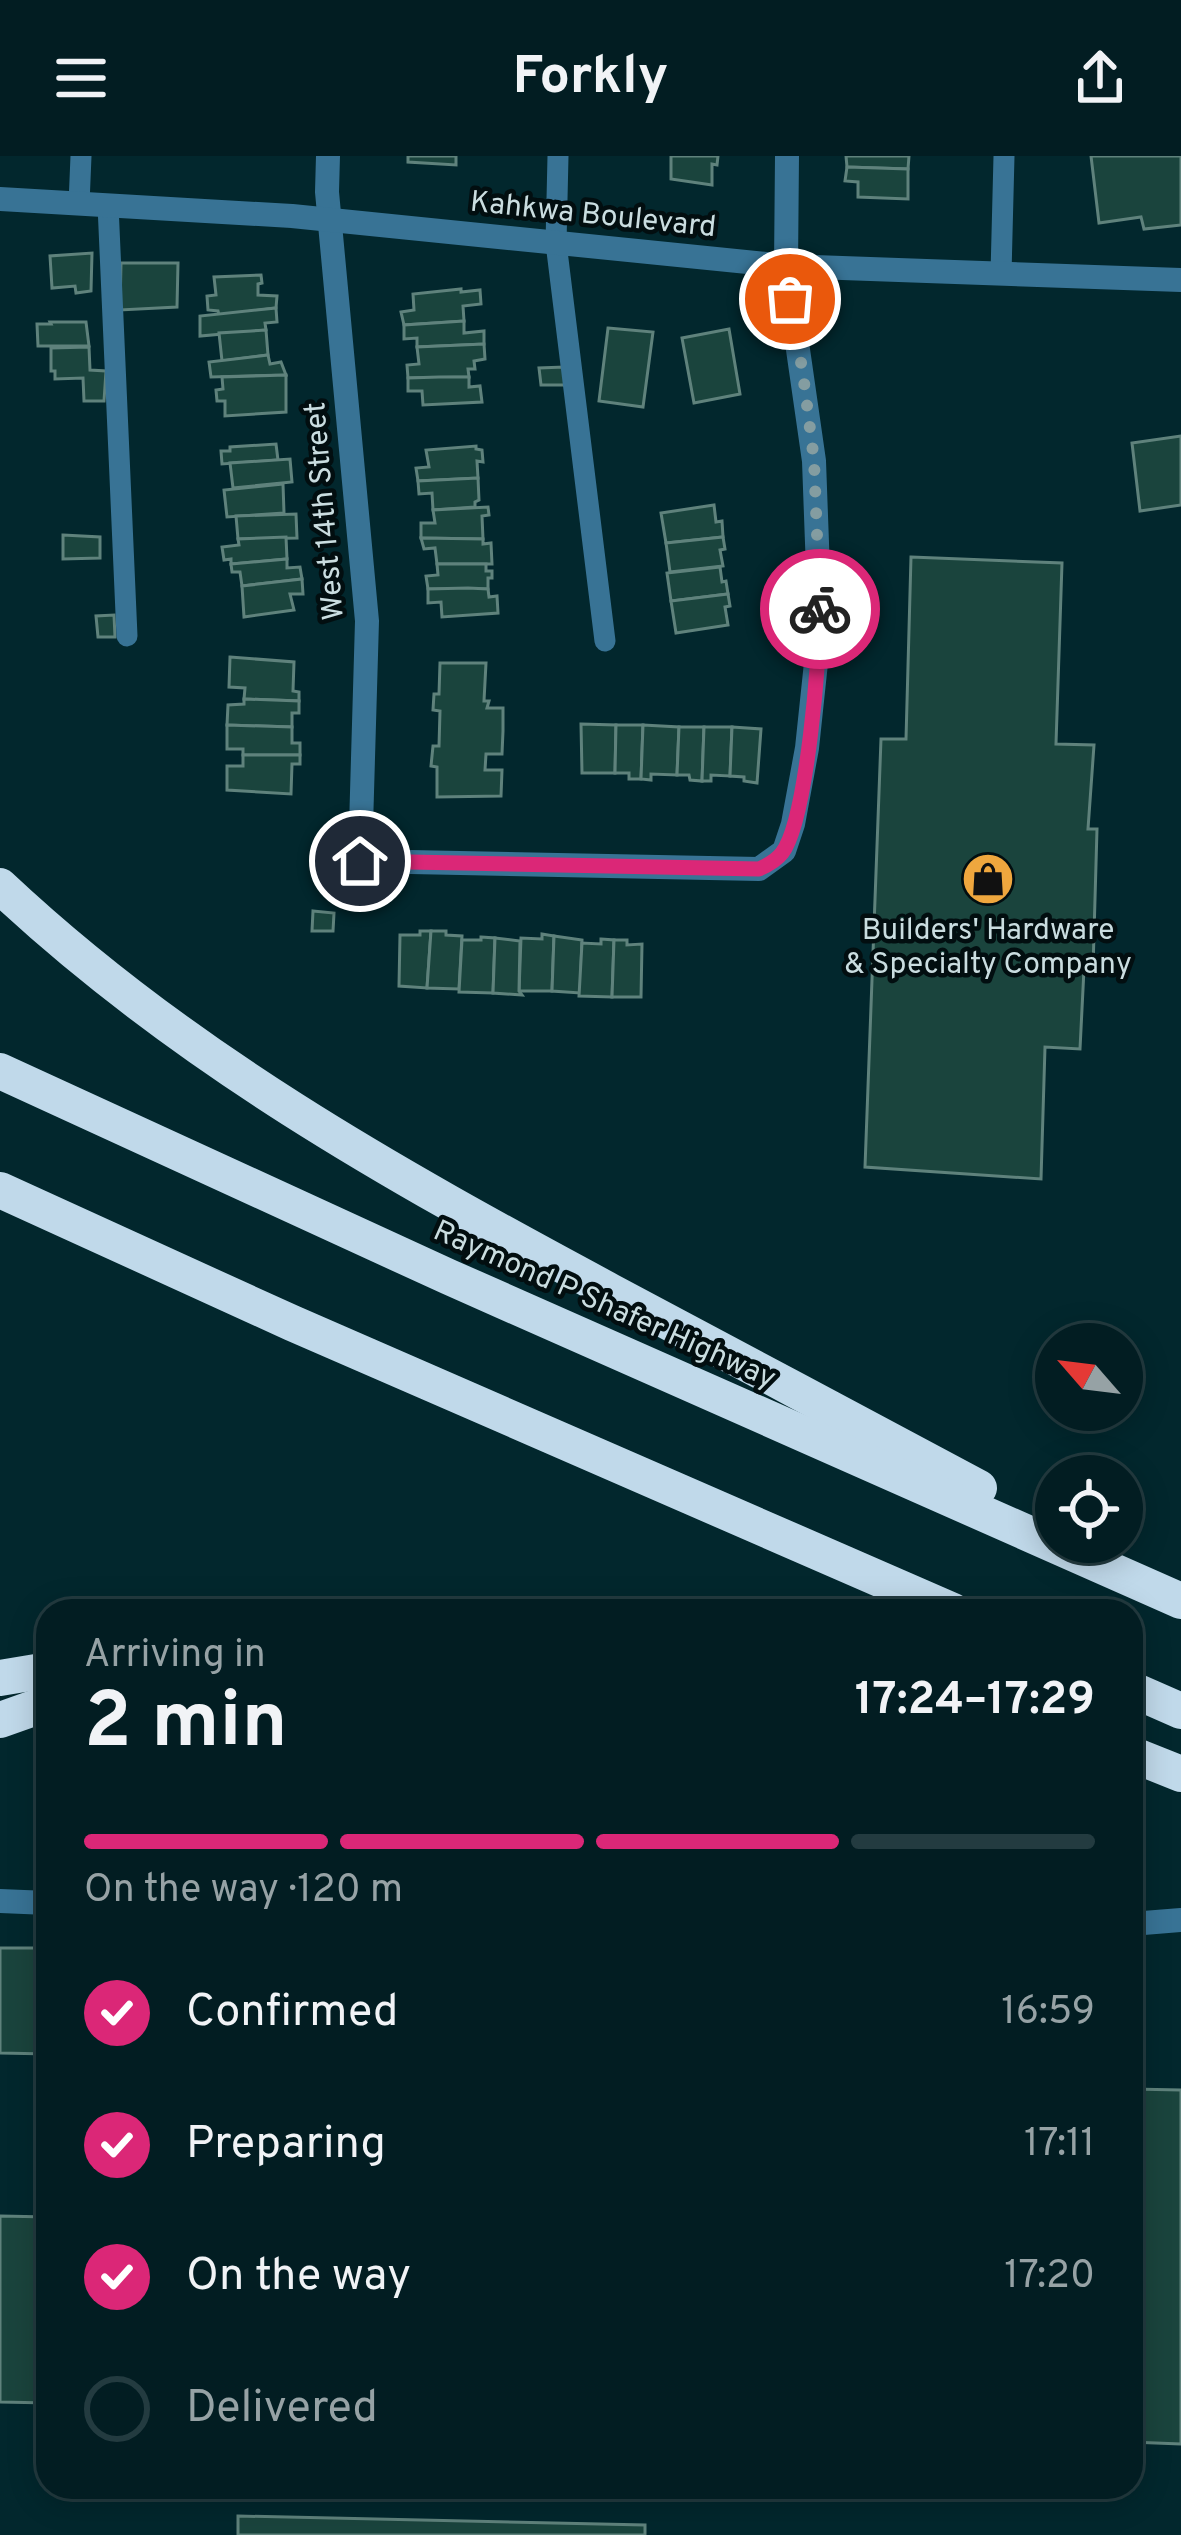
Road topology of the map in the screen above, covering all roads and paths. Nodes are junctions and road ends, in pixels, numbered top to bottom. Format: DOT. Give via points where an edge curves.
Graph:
graph roads {
  1 [pos="81,156"];
  2 [pos="328,156"];
  3 [pos="558,156"];
  4 [pos="787,156"];
  5 [pos="1004,156"];
  6 [pos="0,199"];
  7 [pos="79,204"];
  8 [pos="108,205"];
  9 [pos="329,219"];
  10 [pos="556,243"];
  11 [pos="787,266"];
  12 [pos="1001,274"];
  13 [pos="1181,280"];
  14 [pos="127,636"];
  15 [pos="605,641"];
  16 [pos="0,886"];
  17 [pos="0,1070"];
  18 [pos="0,1190"];
  19 [pos="1035,1518"];
  20 [pos="1118,1563"];
  21 [pos="1181,1598"];
  22 [pos="925,1599"];
  23 [pos="36,1672"];
  24 [pos="0,1678"];
  25 [pos="1143,1694"];
  26 [pos="36,1707"];
  27 [pos="1181,1711"];
  28 [pos="0,1720"];
  29 [pos="1143,1759"];
  30 [pos="1178,1772"];
  31 [pos="0,1901"];
  32 [pos="36,1902"];
  33 [pos="1181,1920"];
  34 [pos="1143,1923"];
  1 -- 7 [label="lane"];
  2 -- 9 [label="street, West 14th Street"];
  3 -- 10 [label="lane"];
  4 -- 11 [label="street"];
  5 -- 12 [label="lane"];
  6 -- 7 [label="street, Kahkwa Boulevard"];
  7 -- 8 [label="street, Kahkwa Boulevard"];
  8 -- 9 [label="street, Kahkwa Boulevard"];
  8 -- 14 [label="lane"];
  9 -- 10 [label="street, Kahkwa Boulevard"];
  9 -- 11 [label="street, West 14th Street" via="367,621 360,861 759,869 784,851 801,791 820,625 814,460"];
  10 -- 11 [label="street, Kahkwa Boulevard"];
  10 -- 15 [label="lane"];
  11 -- 12 [label="street, Kahkwa Boulevard"];
  12 -- 13 [label="street, Kahkwa Boulevard"];
  16 -- 19 [label="highway" via="127,996 345,1144"];
  17 -- 21 [label="highway, Raymond P Shafer Highway"];
  18 -- 22 [label="highway"];
  20 -- 21 [label="highway"];
  23 -- 24 [label="highway"];
  25 -- 27 [label="highway"];
  26 -- 28 [label="highway"];
  29 -- 30 [label="highway"];
  31 -- 32 [label="street"];
  33 -- 34 [label="street"];
}
